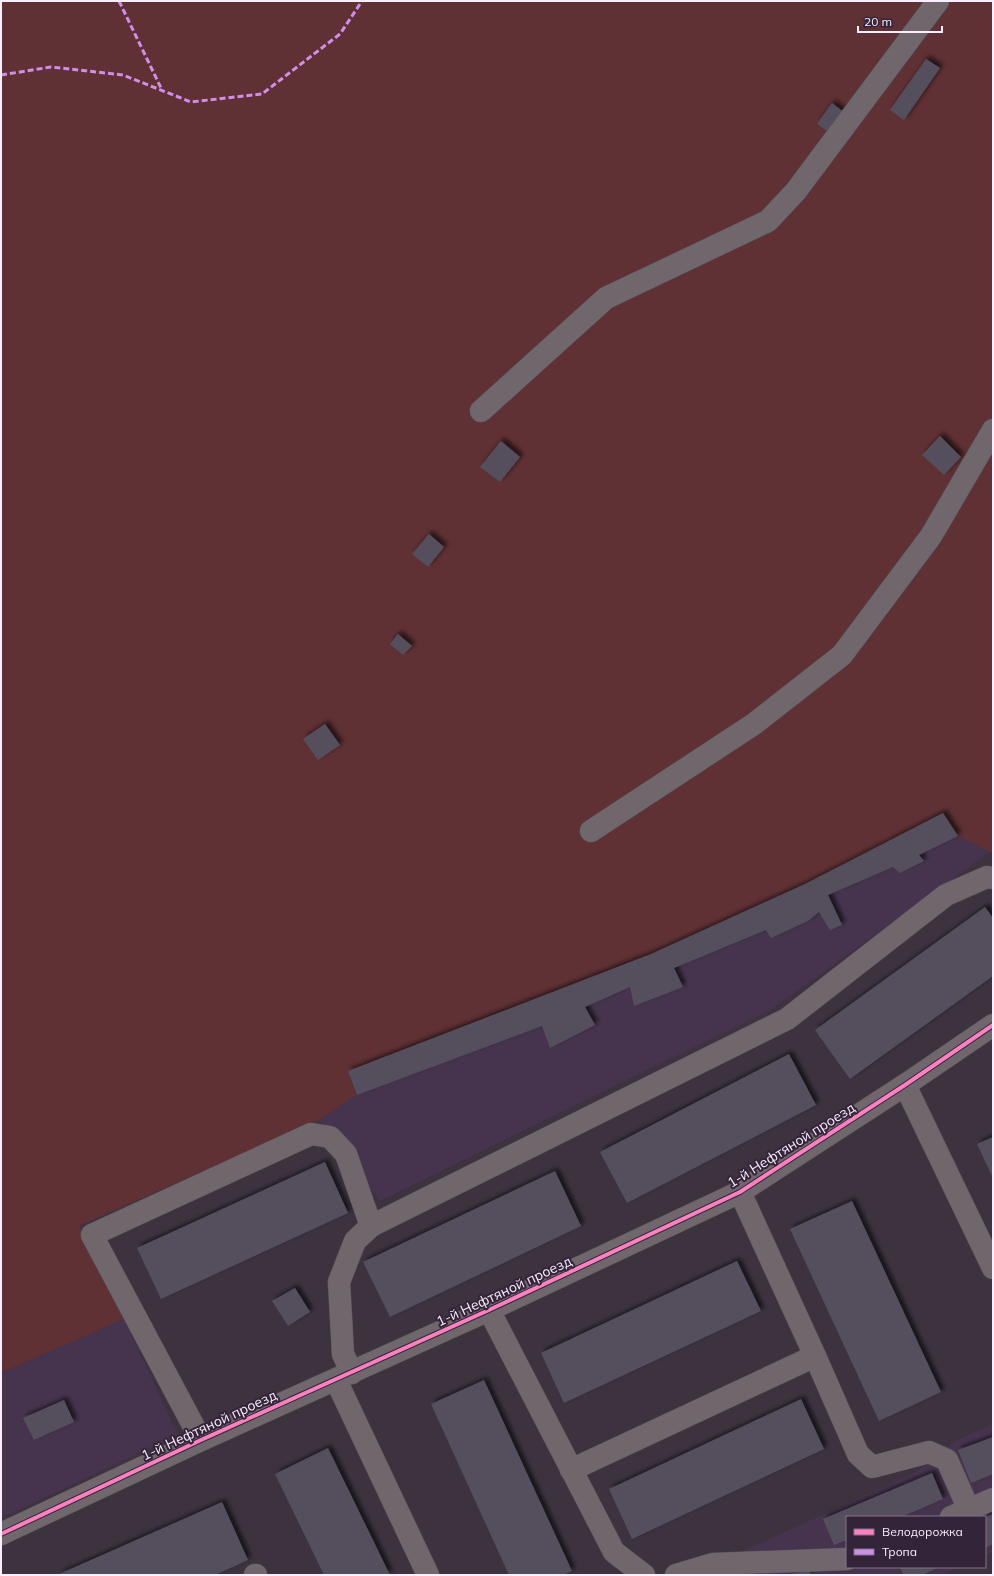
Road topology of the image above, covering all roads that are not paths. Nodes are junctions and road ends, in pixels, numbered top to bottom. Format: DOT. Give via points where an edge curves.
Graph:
graph roads {
  1 [pos="938,1"];
  2 [pos="481,411"];
  3 [pos="993,430"];
  4 [pos="591,831"];
  5 [pos="993,878"];
  6 [pos="993,1025"];
  7 [pos="905,1085"];
  8 [pos="740,1192"];
  9 [pos="371,1226"];
  10 [pos="993,1268"];
  11 [pos="489,1310"];
  12 [pos="815,1356"];
  13 [pos="344,1376"];
  14 [pos="201,1440"];
  15 [pos="571,1470"];
  16 [pos="993,1500"];
  17 [pos="960,1513"];
  18 [pos="1,1534"];
  19 [pos="846,1559"];
  20 [pos="428,1575"];
  21 [pos="644,1575"];
  22 [pos="676,1575"];
  1 -- 2 [label="street" via="796,191 768,221 606,298"];
  3 -- 4 [label="street" via="931,536 842,654 754,724"];
  5 -- 9 [label="street" via="988,876 946,895 787,1019"];
  6 -- 7 [label="street, 1-й Нефтяной проезд"];
  7 -- 8 [label="street, 1-й Нефтяной проезд"];
  7 -- 10 [label="street"];
  8 -- 11 [label="street, 1-й Нефтяной проезд"];
  8 -- 12 [label="street"];
  9 -- 13 [label="street" via="356,1241 339,1282"];
  9 -- 14 [label="street" via="346,1154 330,1137 311,1134 92,1235"];
  11 -- 13 [label="street, 1-й Нефтяной проезд"];
  11 -- 15 [label="street"];
  12 -- 15 [label="street"];
  12 -- 17 [label="street" via="858,1454 872,1467 929,1452 947,1460"];
  13 -- 14 [label="street, 1-й Нефтяной проезд"];
  13 -- 20 [label="street"];
  14 -- 18 [label="street, 1-й Нефтяной проезд"];
  15 -- 21 [label="street" via="614,1552"];
  16 -- 17 [label="street"];
  19 -- 22 [label="street" via="713,1564"];
}
